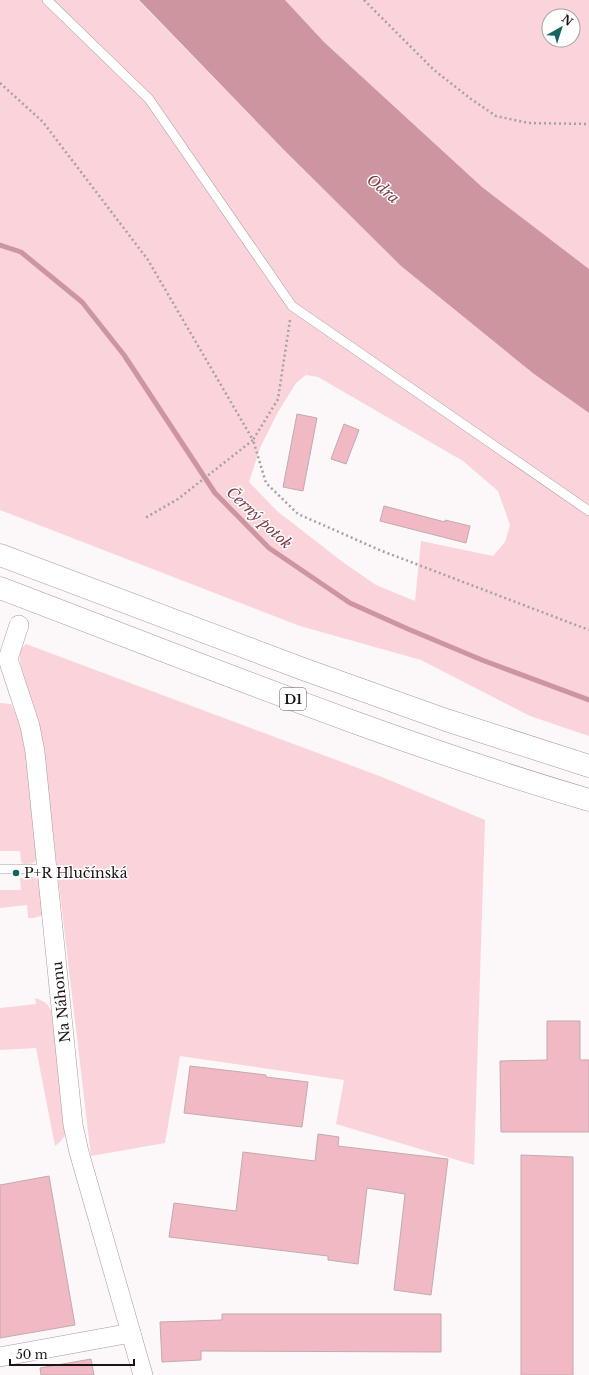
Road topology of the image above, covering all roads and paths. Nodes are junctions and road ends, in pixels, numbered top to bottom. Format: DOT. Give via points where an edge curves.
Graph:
graph roads {
  1 [pos="47,0"];
  2 [pos="364,0"];
  3 [pos="0,83"];
  4 [pos="589,124"];
  5 [pos="292,306"];
  6 [pos="253,440"];
  7 [pos="589,511"];
  8 [pos="145,518"];
  9 [pos="0,555"];
  10 [pos="0,588"];
  11 [pos="19,625"];
  12 [pos="589,630"];
  13 [pos="4,657"];
  14 [pos="589,766"];
  15 [pos="589,800"];
  16 [pos="0,869"];
  17 [pos="47,869"];
  18 [pos="131,1333"];
  19 [pos="0,1357"];
  20 [pos="143,1375"];
  1 -- 5 [label="lane" via="149,99"];
  2 -- 4 [label="path" via="434,70 496,116 528,122"];
  3 -- 6 [label="path" via="43,122 148,260"];
  5 -- 6 [label="path" via="278,399"];
  5 -- 7 [label="lane"];
  6 -- 8 [label="path" via="178,499"];
  6 -- 12 [label="path" via="266,483 298,514 382,551"];
  9 -- 14 [label="highway, D1" via="303,669 446,720"];
  10 -- 15 [label="highway, D1" via="427,748"];
  11 -- 13 [label="street, Na Náhonu"];
  13 -- 17 [label="street, Na Náhonu" via="30,726"];
  16 -- 17 [label="lane"];
  17 -- 18 [label="street, Na Náhonu" via="73,1125 78,1152"];
  18 -- 19 [label="street"];
  18 -- 20 [label="street, Na Náhonu"];
}
